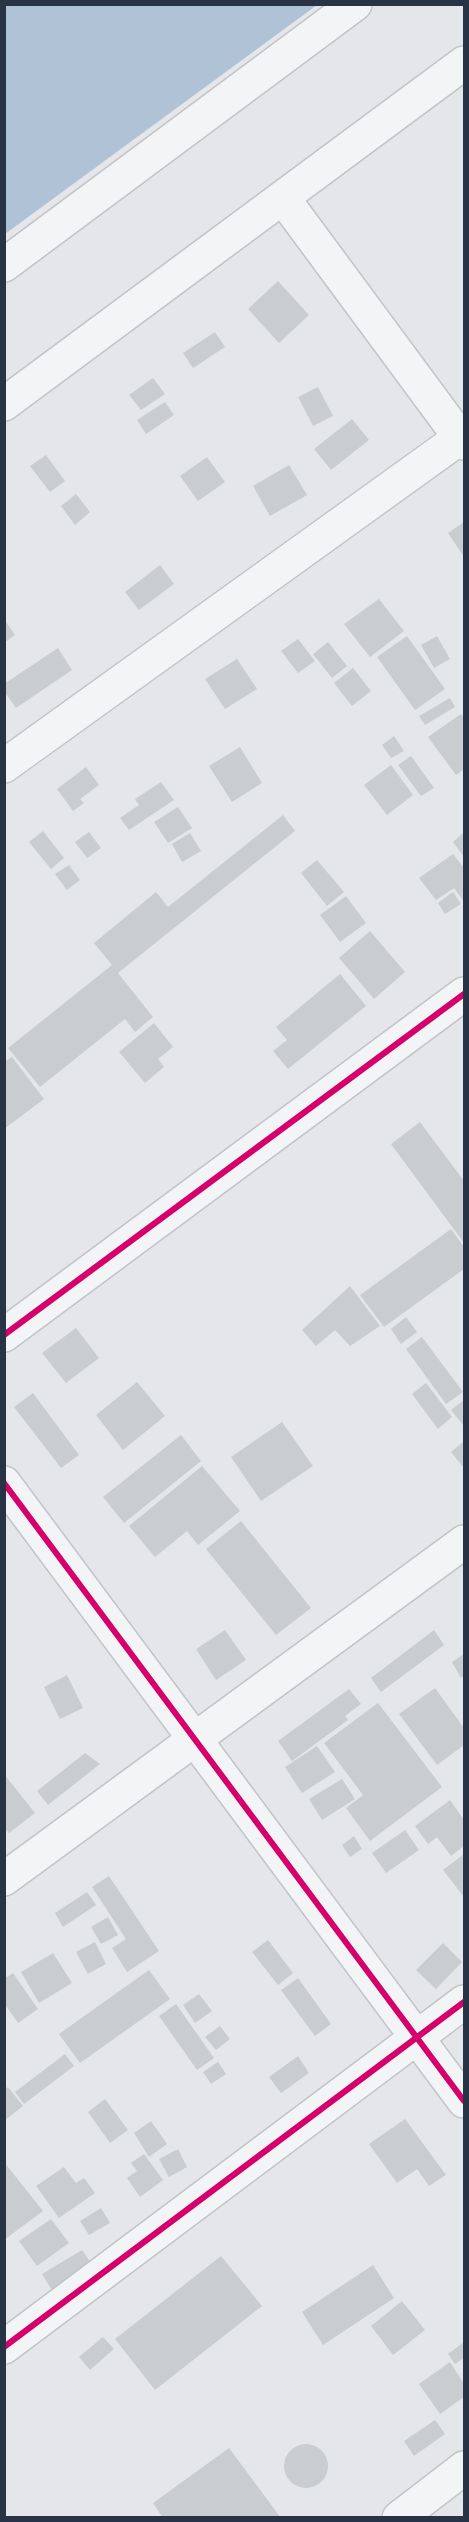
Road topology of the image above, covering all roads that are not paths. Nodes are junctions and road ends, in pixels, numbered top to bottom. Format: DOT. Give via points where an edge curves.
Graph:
graph roads {
  1 [pos="355,4"];
  2 [pos="465,63"];
  3 [pos="282,198"];
  4 [pos="4,265"];
  5 [pos="4,404"];
  6 [pos="463,439"];
  7 [pos="4,766"];
  8 [pos="465,994"];
  9 [pos="4,1335"];
  10 [pos="4,1483"];
  11 [pos="465,1542"];
  12 [pos="195,1740"];
  13 [pos="4,1879"];
  14 [pos="465,2002"];
  15 [pos="417,2038"];
  16 [pos="465,2101"];
  17 [pos="4,2347"];
  18 [pos="465,2468"];
  19 [pos="399,2517"];
  1 -- 4 [label="street"];
  2 -- 3 [label="street"];
  3 -- 5 [label="street"];
  3 -- 6 [label="street"];
  6 -- 7 [label="street"];
  8 -- 9 [label="street"];
  10 -- 12 [label="street"];
  11 -- 12 [label="street"];
  12 -- 13 [label="street"];
  12 -- 15 [label="street"];
  14 -- 15 [label="street"];
  15 -- 16 [label="street"];
  15 -- 17 [label="street"];
  18 -- 19 [label="street"];
}
